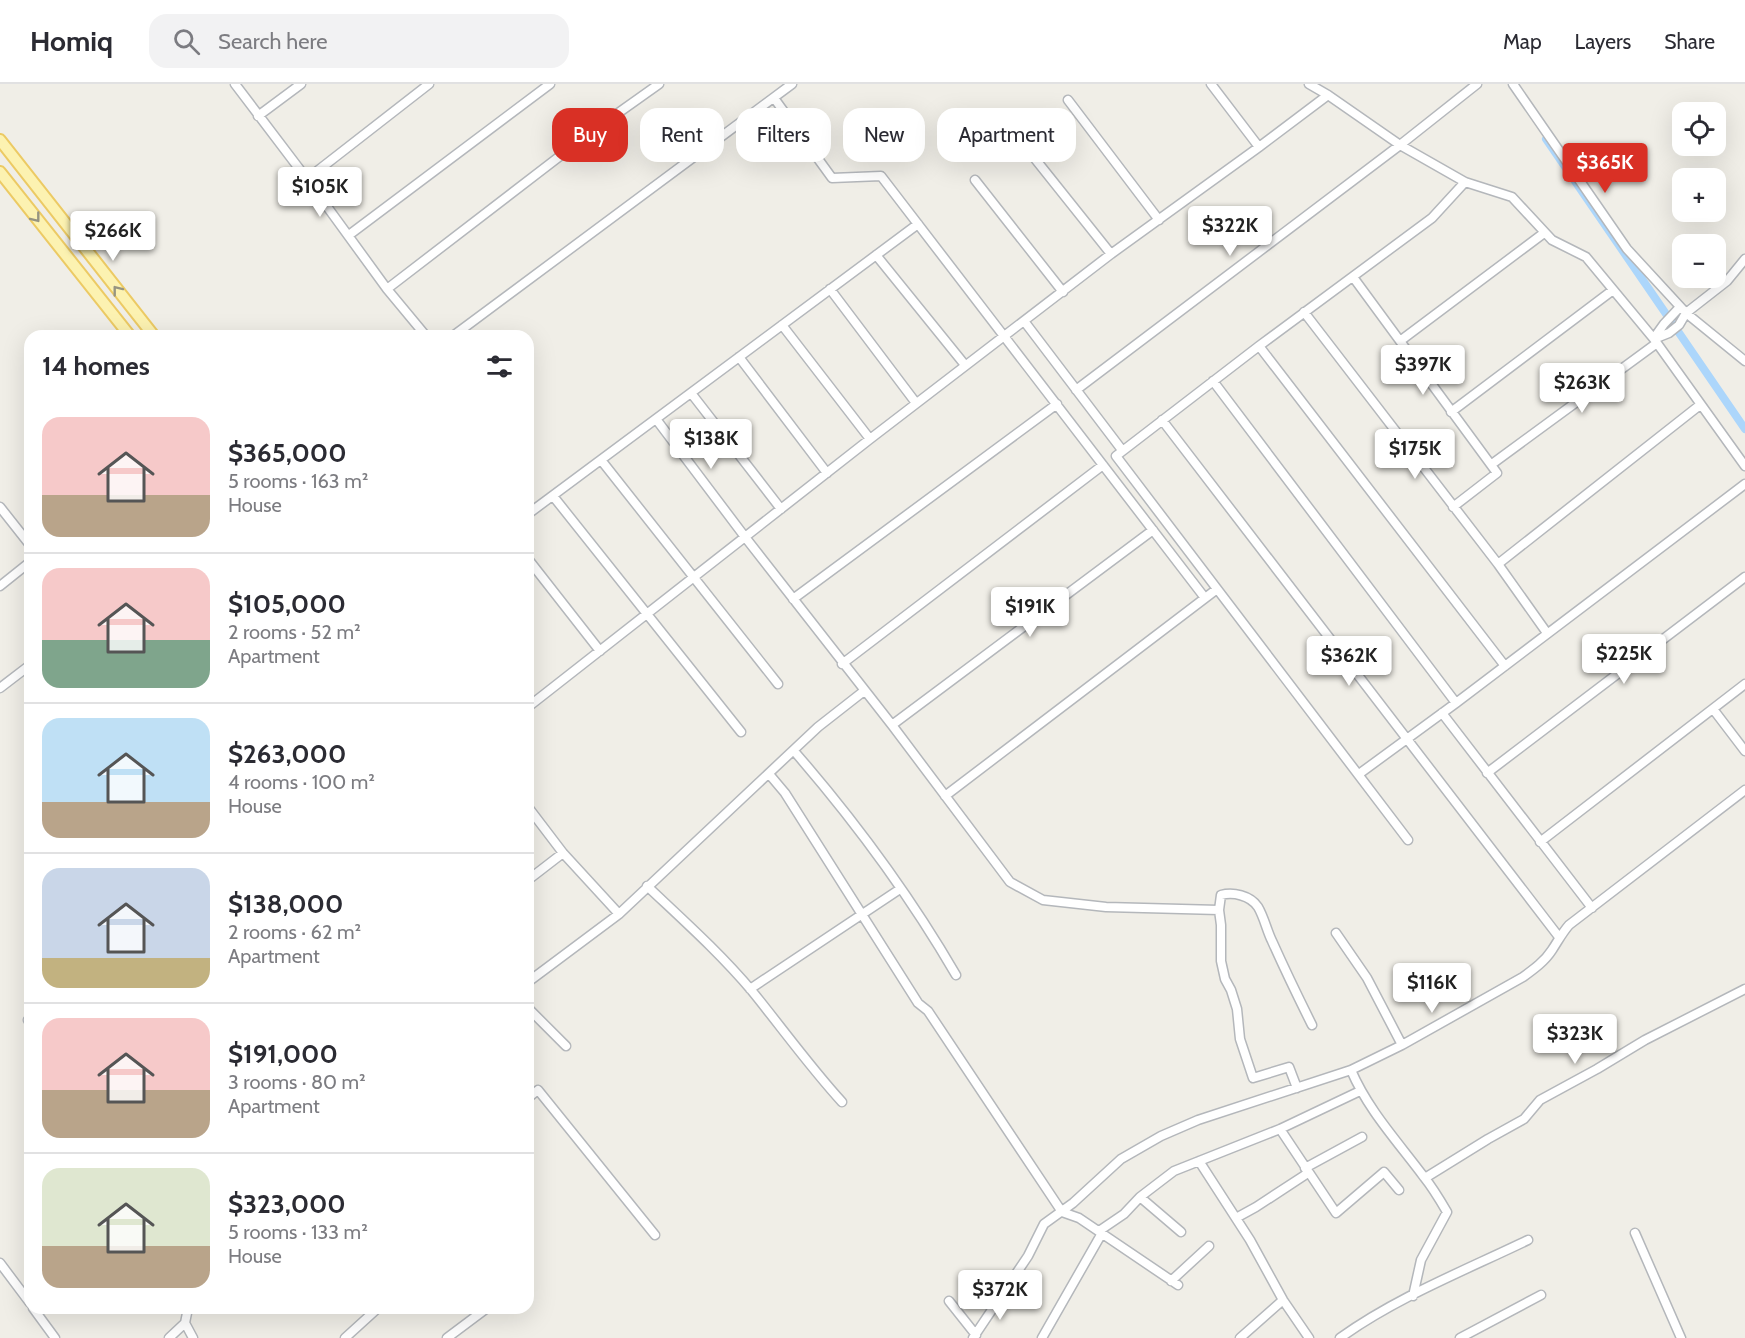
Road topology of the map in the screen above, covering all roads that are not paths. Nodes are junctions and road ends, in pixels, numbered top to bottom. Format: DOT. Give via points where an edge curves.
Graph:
graph roads {
  1 [pos="235,84"];
  2 [pos="301,84"];
  3 [pos="429,84"];
  4 [pos="550,84"];
  5 [pos="659,84"];
  6 [pos="792,84"];
  7 [pos="1211,84"];
  8 [pos="1310,84"];
  9 [pos="1477,84"];
  10 [pos="1514,84"];
  11 [pos="780,88"];
  12 [pos="1328,95"];
  13 [pos="774,98"];
  14 [pos="1068,100"];
  15 [pos="258,116"];
  16 [pos="0,140"];
  17 [pos="1400,145"];
  18 [pos="1259,147"];
  19 [pos="1038,162"];
  20 [pos="0,172"];
  21 [pos="24,172"];
  22 [pos="308,179"];
  23 [pos="975,180"];
  24 [pos="1465,182"];
  25 [pos="9,183"];
  26 [pos="38,189"];
  27 [pos="23,200"];
  28 [pos="1159,220"];
  29 [pos="918,224"];
  30 [pos="1544,233"];
  31 [pos="349,235"];
  32 [pos="1111,254"];
  33 [pos="876,255"];
  34 [pos="1745,259"];
  35 [pos="1353,277"];
  36 [pos="387,289"];
  37 [pos="830,289"];
  38 [pos="1613,290"];
  39 [pos="1063,292"];
  40 [pos="1683,310"];
  41 [pos="1304,312"];
  42 [pos="1024,321"];
  43 [pos="782,325"];
  44 [pos="125,330"];
  45 [pos="149,330"];
  46 [pos="421,330"];
  47 [pos="461,330"];
  48 [pos="1004,336"];
  49 [pos="1400,341"];
  50 [pos="1655,341"];
  51 [pos="1259,346"];
  52 [pos="738,357"];
  53 [pos="1745,362"];
  54 [pos="965,365"];
  55 [pos="1213,381"];
  56 [pos="1076,390"];
  57 [pos="692,393"];
  58 [pos="916,403"];
  59 [pos="1057,404"];
  60 [pos="1700,405"];
  61 [pos="1450,412"];
  62 [pos="656,419"];
  63 [pos="1162,420"];
  64 [pos="870,439"];
  65 [pos="1122,450"];
  66 [pos="601,460"];
  67 [pos="1492,464"];
  68 [pos="1103,465"];
  69 [pos="1745,466"];
  70 [pos="827,473"];
  71 [pos="1745,484"];
  72 [pos="553,496"];
  73 [pos="1453,507"];
  74 [pos="1,509"];
  75 [pos="781,509"];
  76 [pos="534,510"];
  77 [pos="1153,530"];
  78 [pos="745,537"];
  79 [pos="24,538"];
  80 [pos="1498,564"];
  81 [pos="24,567"];
  82 [pos="534,567"];
  83 [pos="694,576"];
  84 [pos="1745,577"];
  85 [pos="0,586"];
  86 [pos="1217,589"];
  87 [pos="1205,598"];
  88 [pos="793,599"];
  89 [pos="647,614"];
  90 [pos="1547,633"];
  91 [pos="600,651"];
  92 [pos="842,664"];
  93 [pos="1505,666"];
  94 [pos="24,670"];
  95 [pos="778,684"];
  96 [pos="1745,684"];
  97 [pos="0,688"];
  98 [pos="864,691"];
  99 [pos="534,702"];
  100 [pos="1456,703"];
  101 [pos="1713,709"];
  102 [pos="1442,713"];
  103 [pos="892,725"];
  104 [pos="741,732"];
  105 [pos="1405,739"];
  106 [pos="794,751"];
  107 [pos="1745,751"];
  108 [pos="1487,773"];
  109 [pos="769,774"];
  110 [pos="1359,774"];
  111 [pos="1745,790"];
  112 [pos="945,796"];
  113 [pos="534,815"];
  114 [pos="1408,840"];
  115 [pos="1539,842"];
  116 [pos="563,853"];
  117 [pos="534,875"];
  118 [pos="647,886"];
  119 [pos="900,889"];
  120 [pos="1592,908"];
  121 [pos="1219,910"];
  122 [pos="619,914"];
  123 [pos="862,915"];
  124 [pos="1336,933"];
  125 [pos="1559,937"];
  126 [pos="956,975"];
  127 [pos="534,978"];
  128 [pos="750,989"];
  129 [pos="1745,989"];
  130 [pos="534,1014"];
  131 [pos="1312,1025"];
  132 [pos="1402,1045"];
  133 [pos="566,1046"];
  134 [pos="1350,1070"];
  135 [pos="1297,1088"];
  136 [pos="1360,1091"];
  137 [pos="534,1093"];
  138 [pos="842,1102"];
  139 [pos="1280,1129"];
  140 [pos="1362,1137"];
  141 [pos="1199,1161"];
  142 [pos="1307,1171"];
  143 [pos="1425,1178"];
  144 [pos="1399,1190"];
  145 [pos="1140,1197"];
  146 [pos="1062,1212"];
  147 [pos="1236,1218"];
  148 [pos="1101,1232"];
  149 [pos="1181,1232"];
  150 [pos="1635,1233"];
  151 [pos="655,1235"];
  152 [pos="1528,1239"];
  153 [pos="1209,1246"];
  154 [pos="0,1263"];
  155 [pos="24,1295"];
  156 [pos="1413,1296"];
  157 [pos="1541,1296"];
  158 [pos="1283,1300"];
  159 [pos="949,1301"];
  160 [pos="38,1314"];
  161 [pos="187,1314"];
  162 [pos="371,1314"];
  163 [pos="479,1314"];
  164 [pos="185,1323"];
  165 [pos="1476,1334"];
  166 [pos="974,1336"];
  167 [pos="56,1338"];
  168 [pos="169,1338"];
  169 [pos="193,1338"];
  170 [pos="345,1338"];
  171 [pos="447,1338"];
  172 [pos="1042,1338"];
  173 [pos="1240,1338"];
  174 [pos="1309,1338"];
  175 [pos="1340,1338"];
  176 [pos="1460,1338"];
  177 [pos="1681,1338"];
  1 -- 15 [label="street"];
  2 -- 15 [label="street"];
  3 -- 22 [label="street"];
  4 -- 31 [label="street"];
  5 -- 36 [label="street"];
  6 -- 11 [label="street"];
  7 -- 18 [label="street"];
  8 -- 12 [label="street"];
  9 -- 17 [label="street"];
  10 -- 40 [label="street" via="1627,249"];
  11 -- 13 [label="street"];
  12 -- 17 [label="street"];
  12 -- 18 [label="street"];
  13 -- 29 [label="street" via="832,178 881,176"];
  13 -- 47 [label="street"];
  14 -- 28 [label="street"];
  15 -- 22 [label="street"];
  16 -- 21 [label="main road"];
  17 -- 24 [label="street"];
  17 -- 56 [label="street"];
  18 -- 28 [label="street"];
  19 -- 32 [label="street"];
  20 -- 25 [label="main road"];
  21 -- 25 [label="main road"];
  21 -- 26 [label="main road"];
  22 -- 31 [label="street"];
  23 -- 39 [label="street"];
  24 -- 30 [label="street" via="1512,197"];
  24 -- 35 [label="street" via="1432,218"];
  25 -- 27 [label="main road"];
  26 -- 27 [label="main road"];
  45 -- 26 [label="main road, one-way"];
  27 -- 44 [label="main road, one-way"];
  28 -- 32 [label="street"];
  29 -- 33 [label="street"];
  29 -- 48 [label="street"];
  30 -- 38 [label="street" via="1586,257"];
  30 -- 49 [label="street"];
  31 -- 36 [label="street"];
  32 -- 39 [label="street"];
  33 -- 37 [label="street"];
  33 -- 54 [label="street"];
  34 -- 40 [label="street" via="1727,281"];
  35 -- 41 [label="street"];
  35 -- 49 [label="street"];
  36 -- 46 [label="street"];
  37 -- 43 [label="street"];
  37 -- 58 [label="street"];
  38 -- 50 [label="street"];
  38 -- 61 [label="street"];
  39 -- 42 [label="street"];
  40 -- 50 [label="street" via="1664,324"];
  40 -- 50 [label="street" via="1679,325"];
  40 -- 53 [label="street"];
  41 -- 51 [label="street"];
  41 -- 73 [label="street"];
  42 -- 48 [label="street"];
  42 -- 56 [label="street"];
  43 -- 52 [label="street"];
  43 -- 64 [label="street"];
  48 -- 54 [label="street"];
  48 -- 59 [label="street"];
  49 -- 61 [label="street"];
  50 -- 60 [label="street"];
  50 -- 67 [label="street"];
  51 -- 55 [label="street"];
  51 -- 93 [label="street"];
  52 -- 57 [label="street"];
  52 -- 70 [label="street"];
  54 -- 58 [label="street"];
  55 -- 63 [label="street"];
  55 -- 100 [label="street"];
  56 -- 65 [label="street"];
  57 -- 62 [label="street"];
  57 -- 75 [label="street"];
  58 -- 64 [label="street"];
  59 -- 68 [label="street"];
  59 -- 88 [label="street"];
  60 -- 69 [label="street"];
  60 -- 80 [label="street"];
  61 -- 67 [label="street"];
  62 -- 66 [label="street"];
  62 -- 78 [label="street"];
  63 -- 65 [label="street"];
  63 -- 105 [label="street"];
  64 -- 70 [label="street"];
  65 -- 86 [label="street" via="1117,458"];
  66 -- 72 [label="street"];
  66 -- 83 [label="street"];
  67 -- 73 [label="street" via="1497,473"];
  68 -- 77 [label="street"];
  68 -- 92 [label="street"];
  70 -- 75 [label="street"];
  71 -- 90 [label="street"];
  72 -- 76 [label="street"];
  72 -- 89 [label="street"];
  73 -- 80 [label="street"];
  74 -- 79 [label="street"];
  75 -- 78 [label="street"];
  77 -- 87 [label="street"];
  77 -- 103 [label="street"];
  78 -- 83 [label="street"];
  78 -- 88 [label="street"];
  80 -- 90 [label="street"];
  81 -- 85 [label="street"];
  82 -- 91 [label="street"];
  83 -- 89 [label="street"];
  83 -- 95 [label="street"];
  84 -- 108 [label="street"];
  86 -- 87 [label="street"];
  86 -- 110 [label="street"];
  87 -- 112 [label="street"];
  88 -- 92 [label="street"];
  89 -- 91 [label="street"];
  89 -- 104 [label="street"];
  90 -- 93 [label="street"];
  91 -- 99 [label="street"];
  92 -- 98 [label="street"];
  93 -- 100 [label="street"];
  94 -- 97 [label="street"];
  96 -- 101 [label="street"];
  98 -- 103 [label="street"];
  98 -- 106 [label="street"];
  100 -- 102 [label="street"];
  101 -- 107 [label="street"];
  101 -- 115 [label="street"];
  102 -- 105 [label="street"];
  102 -- 108 [label="street"];
  103 -- 112 [label="street"];
  105 -- 110 [label="street"];
  105 -- 125 [label="street"];
  106 -- 109 [label="street"];
  106 -- 119 [label="street" via="827,789"];
  108 -- 115 [label="street"];
  109 -- 118 [label="street"];
  109 -- 123 [label="street"];
  110 -- 114 [label="street"];
  111 -- 120 [label="street"];
  112 -- 121 [label="street" via="1010,882 1043,900 1106,907"];
  113 -- 116 [label="street"];
  115 -- 120 [label="street"];
  116 -- 117 [label="street"];
  116 -- 122 [label="street"];
  118 -- 122 [label="street"];
  118 -- 128 [label="street"];
  119 -- 123 [label="street"];
  119 -- 126 [label="street"];
  120 -- 125 [label="street"];
  121 -- 131 [label="street" via="1221,895 1229,893 1250,899 1258,908"];
  121 -- 135 [label="street" via="1221,961 1253,1078 1289,1067"];
  122 -- 127 [label="street"];
  123 -- 128 [label="street"];
  123 -- 146 [label="street"];
  124 -- 132 [label="street" via="1367,978"];
  125 -- 132 [label="street" via="1552,951 1530,972"];
  128 -- 138 [label="street"];
  129 -- 143 [label="street" via="1565,1085 1540,1100 1524,1119"];
  130 -- 133 [label="street"];
  132 -- 134 [label="street"];
  134 -- 135 [label="street"];
  134 -- 136 [label="street"];
  135 -- 146 [label="street" via="1161,1136 1121,1159"];
  136 -- 139 [label="street"];
  136 -- 143 [label="street"];
  137 -- 151 [label="street" via="538,1090"];
  139 -- 141 [label="street"];
  139 -- 142 [label="street"];
  140 -- 142 [label="street"];
  141 -- 145 [label="street" via="1174,1171"];
  141 -- 147 [label="street"];
  142 -- 144 [label="street" via="1336,1213 1384,1172"];
  142 -- 147 [label="street"];
  143 -- 156 [label="street" via="1447,1212 1421,1260"];
  145 -- 148 [label="street"];
  145 -- 149 [label="street"];
  146 -- 148 [label="street"];
  146 -- 166 [label="street" via="1044,1224 1028,1256"];
  147 -- 158 [label="street"];
  148 -- 153 [label="street" via="1174,1283"];
  148 -- 172 [label="street"];
  150 -- 177 [label="street"];
  152 -- 156 [label="street"];
  154 -- 155 [label="street"];
  156 -- 175 [label="street"];
  157 -- 165 [label="street"];
  158 -- 173 [label="street"];
  158 -- 174 [label="street"];
  159 -- 166 [label="street"];
  160 -- 167 [label="street"];
  161 -- 164 [label="street"];
  162 -- 170 [label="street"];
  163 -- 171 [label="street"];
  164 -- 168 [label="street"];
  164 -- 169 [label="street"];
  165 -- 176 [label="street"];
}
